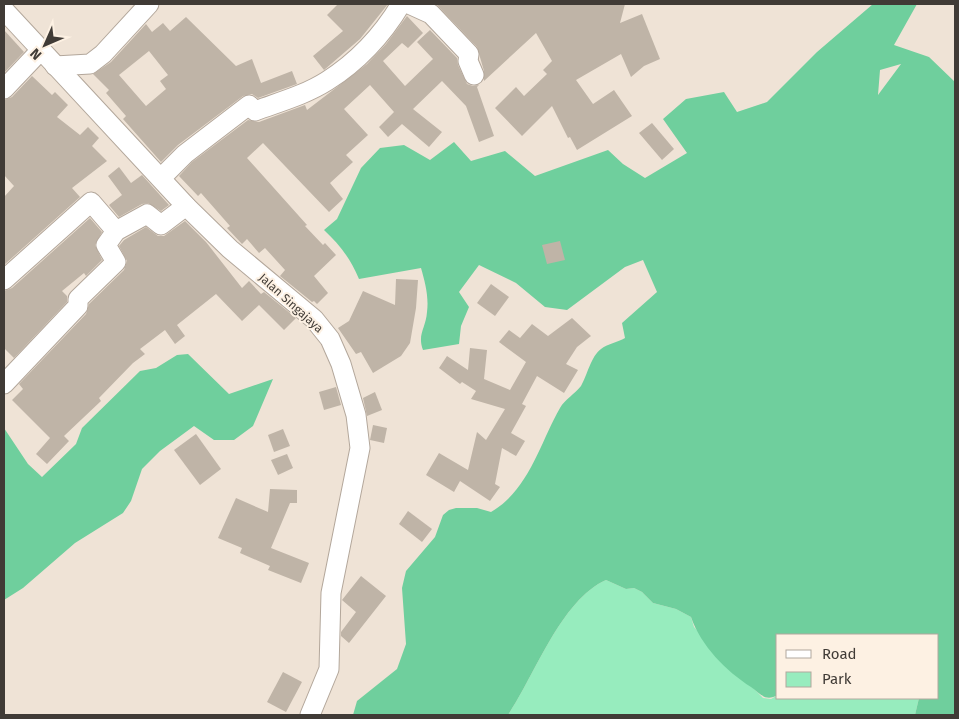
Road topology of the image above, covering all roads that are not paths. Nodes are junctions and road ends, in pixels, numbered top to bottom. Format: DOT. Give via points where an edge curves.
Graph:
graph roads {
  1 [pos="150,4"];
  2 [pos="401,4"];
  3 [pos="409,4"];
  4 [pos="4,10"];
  5 [pos="41,50"];
  6 [pos="56,66"];
  7 [pos="474,75"];
  8 [pos="4,89"];
  9 [pos="162,178"];
  10 [pos="186,206"];
  11 [pos="116,231"];
  12 [pos="4,280"];
  13 [pos="4,384"];
  14 [pos="310,715"];
  1 -- 6 [label="street" via="90,64"];
  2 -- 9 [label="street" via="369,47 327,81 299,95 255,110 249,105 185,154"];
  3 -- 7 [label="street" via="430,14 469,54 468,61"];
  4 -- 5 [label="street, Jalan Singajaya"];
  5 -- 6 [label="street, Jalan Singajaya"];
  5 -- 8 [label="street"];
  6 -- 9 [label="street, Jalan Singajaya"];
  9 -- 10 [label="street, Jalan Singajaya"];
  10 -- 11 [label="street" via="161,225 147,214"];
  10 -- 14 [label="street, Jalan Singajaya" via="230,249 314,319 330,338 356,415 360,448 331,594 329,669"];
  11 -- 12 [label="street" via="91,202"];
  11 -- 13 [label="street" via="106,244 116,262 78,299 78,306"];
}
